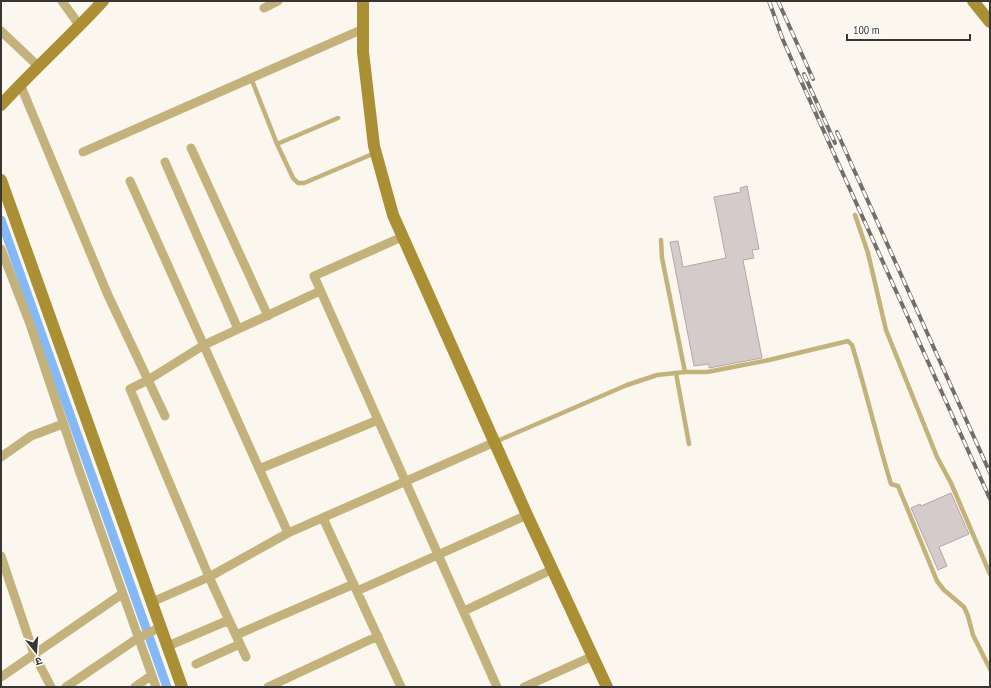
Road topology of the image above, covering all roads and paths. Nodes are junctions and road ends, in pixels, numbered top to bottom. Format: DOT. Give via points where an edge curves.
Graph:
graph roads {
  1 [pos="62,1"];
  2 [pos="103,1"];
  3 [pos="278,1"];
  4 [pos="362,1"];
  5 [pos="973,1"];
  6 [pos="264,8"];
  7 [pos="990,22"];
  8 [pos="80,26"];
  9 [pos="363,29"];
  10 [pos="1,31"];
  11 [pos="38,66"];
  12 [pos="251,78"];
  13 [pos="20,84"];
  14 [pos="1,105"];
  15 [pos="338,118"];
  16 [pos="277,144"];
  17 [pos="191,148"];
  18 [pos="83,152"];
  19 [pos="376,153"];
  20 [pos="165,162"];
  21 [pos="1,180"];
  22 [pos="130,181"];
  23 [pos="855,215"];
  24 [pos="402,237"];
  25 [pos="661,240"];
  26 [pos="1,249"];
  27 [pos="320,291"];
  28 [pos="268,316"];
  29 [pos="238,329"];
  30 [pos="204,345"];
  31 [pos="685,372"];
  32 [pos="676,373"];
  33 [pos="148,380"];
  34 [pos="165,416"];
  35 [pos="378,420"];
  36 [pos="63,424"];
  37 [pos="495,442"];
  38 [pos="689,444"];
  39 [pos="1,457"];
  40 [pos="260,469"];
  41 [pos="405,482"];
  42 [pos="527,515"];
  43 [pos="323,518"];
  44 [pos="288,533"];
  45 [pos="438,554"];
  46 [pos="1,556"];
  47 [pos="3,567"];
  48 [pos="553,569"];
  49 [pos="990,574"];
  50 [pos="210,577"];
  51 [pos="355,587"];
  52 [pos="122,594"];
  53 [pos="152,602"];
  54 [pos="464,611"];
  55 [pos="229,620"];
  56 [pos="158,628"];
  57 [pos="141,636"];
  58 [pos="378,636"];
  59 [pos="238,640"];
  60 [pos="168,646"];
  61 [pos="34,654"];
  62 [pos="593,656"];
  63 [pos="246,657"];
  64 [pos="196,664"];
  65 [pos="990,669"];
  66 [pos="152,675"];
  67 [pos="1,677"];
  68 [pos="280,684"];
  69 [pos="50,687"];
  70 [pos="66,687"];
  71 [pos="135,687"];
  72 [pos="156,687"];
  73 [pos="182,687"];
  74 [pos="268,687"];
  75 [pos="401,687"];
  76 [pos="498,687"];
  77 [pos="524,687"];
  78 [pos="607,687"];
  1 -- 8 [label="street"];
  2 -- 8 [label="street"];
  3 -- 6 [label="street"];
  4 -- 9 [label="street"];
  5 -- 7 [label="street"];
  8 -- 11 [label="street"];
  9 -- 12 [label="street"];
  9 -- 19 [label="street" via="363,52"];
  10 -- 11 [label="street"];
  11 -- 13 [label="street"];
  12 -- 16 [label="lane"];
  12 -- 18 [label="street"];
  13 -- 14 [label="street"];
  13 -- 33 [label="street" via="106,293"];
  15 -- 16 [label="lane"];
  16 -- 19 [label="lane" via="293,178 298,183 304,183"];
  17 -- 28 [label="street"];
  19 -- 24 [label="street" via="393,215"];
  20 -- 29 [label="street"];
  21 -- 53 [label="street"];
  22 -- 30 [label="street"];
  23 -- 49 [label="lane" via="868,253 886,330 937,457 951,483"];
  24 -- 27 [label="street" via="314,276"];
  24 -- 37 [label="street"];
  25 -- 31 [label="lane" via="662,258"];
  26 -- 36 [label="street" via="30,324"];
  27 -- 28 [label="street"];
  27 -- 35 [label="street"];
  28 -- 29 [label="street"];
  29 -- 30 [label="street"];
  30 -- 33 [label="street"];
  30 -- 40 [label="street"];
  31 -- 32 [label="lane"];
  31 -- 65 [label="lane" via="707,372 848,341 852,345 859,368 891,484 898,486 937,581 964,606 972,635"];
  32 -- 37 [label="lane" via="657,375 627,385"];
  32 -- 38 [label="lane"];
  33 -- 34 [label="street"];
  33 -- 50 [label="street" via="130,389"];
  35 -- 40 [label="street"];
  35 -- 41 [label="street"];
  36 -- 39 [label="street" via="32,436"];
  36 -- 52 [label="street"];
  37 -- 41 [label="street"];
  37 -- 42 [label="street"];
  40 -- 44 [label="street"];
  41 -- 43 [label="street"];
  41 -- 45 [label="street"];
  42 -- 45 [label="street"];
  42 -- 48 [label="street"];
  43 -- 44 [label="street"];
  43 -- 51 [label="street"];
  44 -- 50 [label="street"];
  45 -- 51 [label="street"];
  45 -- 54 [label="street"];
  46 -- 47 [label="street"];
  47 -- 61 [label="street"];
  48 -- 54 [label="street"];
  48 -- 62 [label="street"];
  50 -- 53 [label="street"];
  50 -- 55 [label="street"];
  51 -- 58 [label="street"];
  51 -- 59 [label="street"];
  52 -- 57 [label="street"];
  52 -- 61 [label="street"];
  53 -- 56 [label="street"];
  54 -- 76 [label="street"];
  55 -- 59 [label="street"];
  55 -- 60 [label="street"];
  56 -- 57 [label="street"];
  56 -- 60 [label="street"];
  57 -- 66 [label="street"];
  57 -- 70 [label="street"];
  58 -- 68 [label="street"];
  58 -- 75 [label="street"];
  59 -- 63 [label="street"];
  59 -- 64 [label="street"];
  60 -- 73 [label="street"];
  61 -- 67 [label="street"];
  61 -- 69 [label="street"];
  62 -- 77 [label="street"];
  62 -- 78 [label="street"];
  66 -- 71 [label="street"];
  66 -- 72 [label="street"];
  68 -- 74 [label="street"];
}
